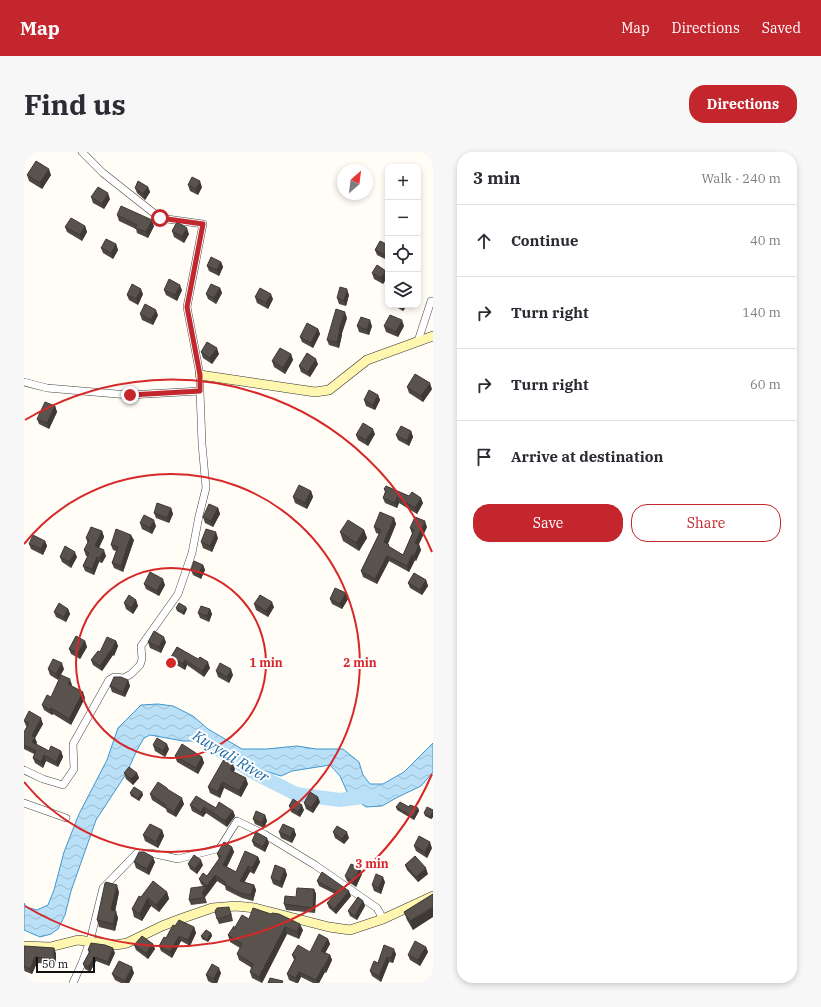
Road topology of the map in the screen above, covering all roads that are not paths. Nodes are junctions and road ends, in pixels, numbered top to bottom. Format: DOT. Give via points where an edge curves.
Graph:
graph roads {
  1 [pos="82,152"];
  2 [pos="433,301"];
  3 [pos="433,336"];
  4 [pos="418,341"];
  5 [pos="200,375"];
  6 [pos="24,382"];
  7 [pos="200,391"];
  8 [pos="24,770"];
  9 [pos="24,803"];
  10 [pos="66,818"];
  11 [pos="433,896"];
  12 [pos="383,919"];
  13 [pos="90,942"];
  14 [pos="24,946"];
  15 [pos="73,983"];
  1 -- 5 [label="street" via="103,173 160,218 203,224 187,307"];
  2 -- 4 [label="street"];
  3 -- 4 [label="main road"];
  4 -- 5 [label="main road" via="367,360 329,390 315,392"];
  5 -- 7 [label="street"];
  6 -- 7 [label="street" via="47,388 130,395"];
  7 -- 8 [label="street" via="206,488 192,553 178,594 141,646 140,665 124,678 114,677 109,680 73,744 74,769 63,785"];
  9 -- 10 [label="street"];
  11 -- 12 [label="main road"];
  12 -- 13 [label="main road" via="350,930 236,906 212,908 162,926 127,943"];
  12 -- 13 [label="street" via="377,908 315,865 237,821 220,848 178,859 151,852 137,853 103,888"];
  13 -- 14 [label="main road" via="78,940 50,947"];
  13 -- 15 [label="street"];
}
